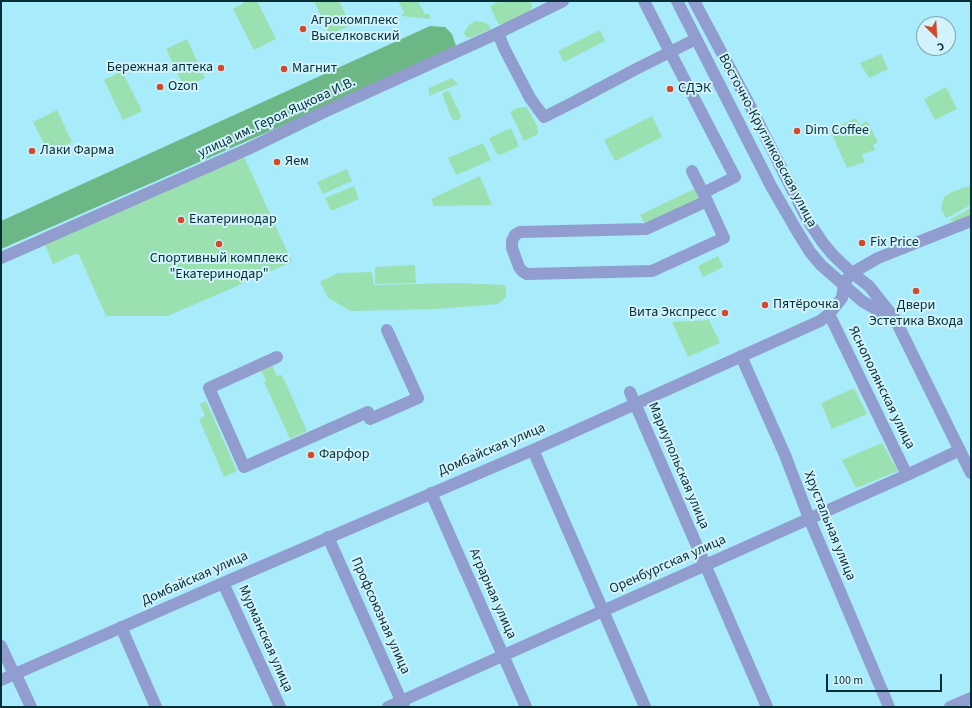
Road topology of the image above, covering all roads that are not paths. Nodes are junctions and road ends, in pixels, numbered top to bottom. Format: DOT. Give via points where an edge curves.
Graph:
graph roads {
  1 [pos="563,1"];
  2 [pos="644,1"];
  3 [pos="677,1"];
  4 [pos="694,1"];
  5 [pos="498,33"];
  6 [pos="696,39"];
  7 [pos="670,52"];
  8 [pos="692,171"];
  9 [pos="705,197"];
  10 [pos="803,212"];
  11 [pos="790,219"];
  12 [pos="971,221"];
  13 [pos="1,258"];
  14 [pos="878,258"];
  15 [pos="852,273"];
  16 [pos="844,285"];
  17 [pos="868,286"];
  18 [pos="829,314"];
  19 [pos="895,320"];
  20 [pos="387,330"];
  21 [pos="741,356"];
  22 [pos="277,357"];
  23 [pos="630,392"];
  24 [pos="635,404"];
  25 [pos="533,450"];
  26 [pos="960,450"];
  27 [pos="971,473"];
  28 [pos="907,475"];
  29 [pos="431,493"];
  30 [pos="809,518"];
  31 [pos="328,537"];
  32 [pos="705,565"];
  33 [pos="223,583"];
  34 [pos="603,611"];
  35 [pos="121,627"];
  36 [pos="1,646"];
  37 [pos="503,656"];
  38 [pos="14,674"];
  39 [pos="1,680"];
  40 [pos="971,698"];
  41 [pos="402,704"];
  42 [pos="31,707"];
  43 [pos="156,707"];
  44 [pos="280,707"];
  45 [pos="388,707"];
  46 [pos="526,707"];
  47 [pos="645,707"];
  48 [pos="767,707"];
  49 [pos="889,707"];
  50 [pos="950,707"];
  1 -- 5 [label="street, улица им. Героя Яцкова И.В."];
  2 -- 7 [label="street"];
  3 -- 6 [label="street, Восточно-Кругликовская улица"];
  4 -- 10 [label="street, Восточно-Кругликовская улица"];
  5 -- 7 [label="street" via="530,98 544,117"];
  5 -- 13 [label="street, улица им. Героя Яцкова И.В." via="248,149"];
  6 -- 7 [label="street"];
  6 -- 11 [label="street, Восточно-Кругликовская улица"];
  7 -- 9 [label="street" via="735,177"];
  8 -- 9 [label="street"];
  9 -- 9 [label="street" via="646,229 520,232 515,235 512,248 519,267 527,274 652,271 724,238"];
  10 -- 11 [label="street"];
  10 -- 15 [label="street, Восточно-Кругликовская улица" via="833,256"];
  11 -- 16 [label="street, Восточно-Кругликовская улица" via="810,252"];
  12 -- 14 [label="street, Домбайская улица"];
  14 -- 15 [label="street, Домбайская улица"];
  14 -- 17 [label="street" via="870,267"];
  15 -- 16 [label="street, Домбайская улица"];
  15 -- 17 [label="street, Восточно-Кругликовская улица"];
  16 -- 18 [label="street, Домбайская улица" via="842,298"];
  16 -- 19 [label="street, Восточно-Кругликовская улица" via="862,301"];
  17 -- 19 [label="street, Восточно-Кругликовская улица"];
  18 -- 21 [label="street, Домбайская улица" via="820,321"];
  18 -- 28 [label="street, Яснополянская улица"];
  19 -- 26 [label="street"];
  20 -- 22 [label="street" via="418,398 370,419 368,412 244,467 208,388"];
  21 -- 24 [label="street, Домбайская улица"];
  21 -- 30 [label="street, Хрустальная улица" via="785,455"];
  23 -- 24 [label="street, Мариупольская улица"];
  24 -- 25 [label="street, Домбайская улица"];
  24 -- 32 [label="street, Мариупольская улица"];
  25 -- 29 [label="street, Домбайская улица"];
  25 -- 34 [label="street"];
  26 -- 27 [label="street"];
  26 -- 28 [label="street, Оренбургская улица"];
  28 -- 30 [label="street, Оренбургская улица"];
  29 -- 31 [label="street, Домбайская улица"];
  29 -- 37 [label="street, Аграрная улица"];
  30 -- 32 [label="street, Оренбургская улица"];
  30 -- 49 [label="street, Хрустальная улица"];
  31 -- 33 [label="street, Домбайская улица"];
  31 -- 41 [label="street, Профсоюзная улица"];
  32 -- 34 [label="street, Оренбургская улица"];
  32 -- 48 [label="street, Мариупольская улица"];
  33 -- 35 [label="street, Домбайская улица"];
  33 -- 44 [label="street, Мурманская улица"];
  34 -- 37 [label="street, Оренбургская улица"];
  34 -- 47 [label="street"];
  35 -- 38 [label="street, Домбайская улица"];
  35 -- 43 [label="street"];
  36 -- 38 [label="street"];
  37 -- 41 [label="street, Оренбургская улица"];
  37 -- 46 [label="street, Аграрная улица"];
  38 -- 39 [label="street, Домбайская улица"];
  38 -- 42 [label="street"];
  40 -- 50 [label="street"];
  41 -- 45 [label="street, Оренбургская улица"];
}
